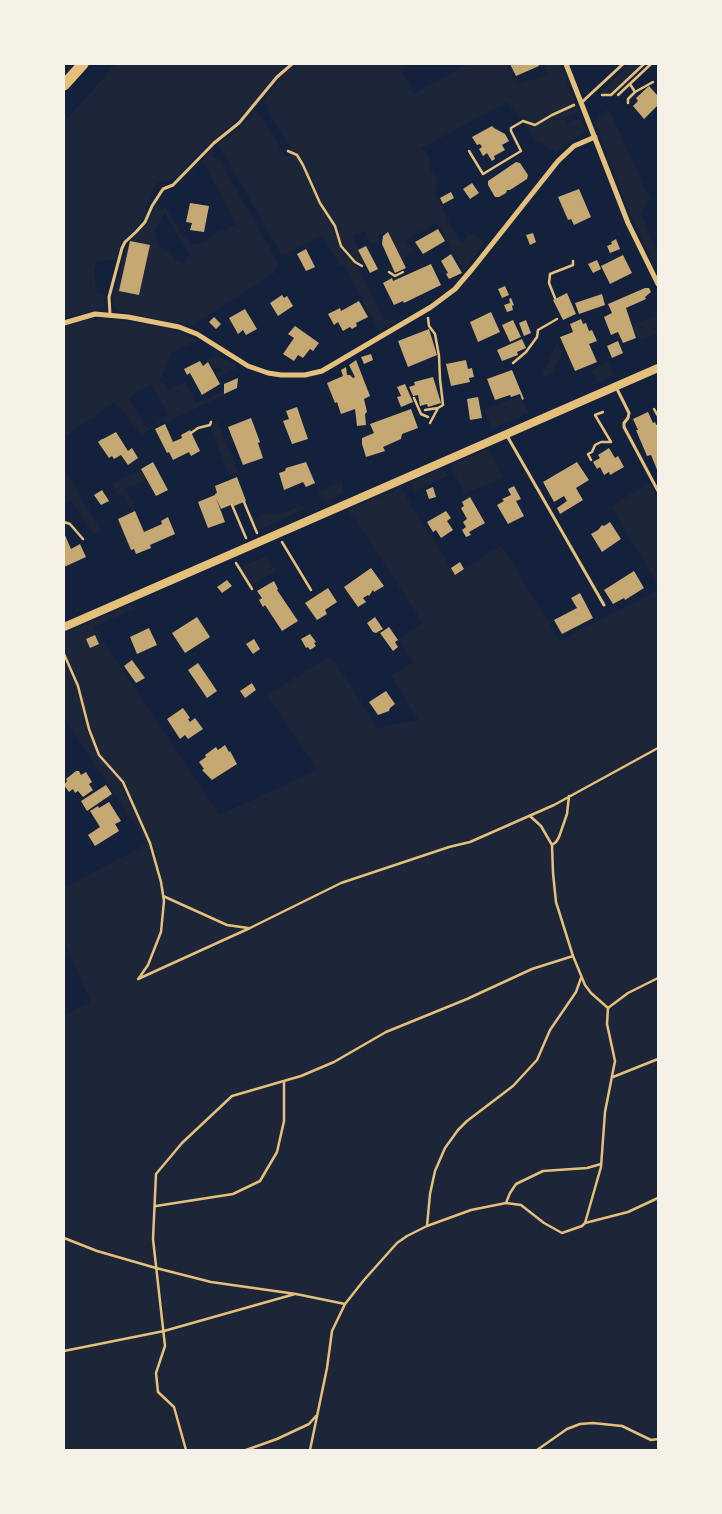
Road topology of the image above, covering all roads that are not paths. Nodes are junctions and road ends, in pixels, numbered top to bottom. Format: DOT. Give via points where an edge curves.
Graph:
graph roads {
  1 [pos="83,64"];
  2 [pos="292,64"];
  3 [pos="566,64"];
  4 [pos="623,64"];
  5 [pos="64,85"];
  6 [pos="582,102"];
  7 [pos="595,137"];
  8 [pos="658,284"];
  9 [pos="110,314"];
  10 [pos="64,323"];
  11 [pos="658,368"];
  12 [pos="616,386"];
  13 [pos="506,434"];
  14 [pos="658,491"];
  15 [pos="604,604"];
  16 [pos="64,627"];
  1 -- 5 [label="highway"];
  2 -- 9 [label="lane" via="239,123 214,143 173,185 162,189 145,222 122,248 109,297"];
  3 -- 6 [label="street"];
  4 -- 6 [label="lane"];
  6 -- 7 [label="street"];
  7 -- 8 [label="street" via="628,223"];
  7 -- 9 [label="street" via="574,146 558,161 455,289 430,308 322,371 305,375 268,373 248,366 202,336 179,327"];
  9 -- 10 [label="street" via="95,314"];
  11 -- 12 [label="street"];
  12 -- 13 [label="street"];
  12 -- 14 [label="lane" via="628,414 624,427"];
  13 -- 15 [label="lane"];
  13 -- 16 [label="street"];
}
